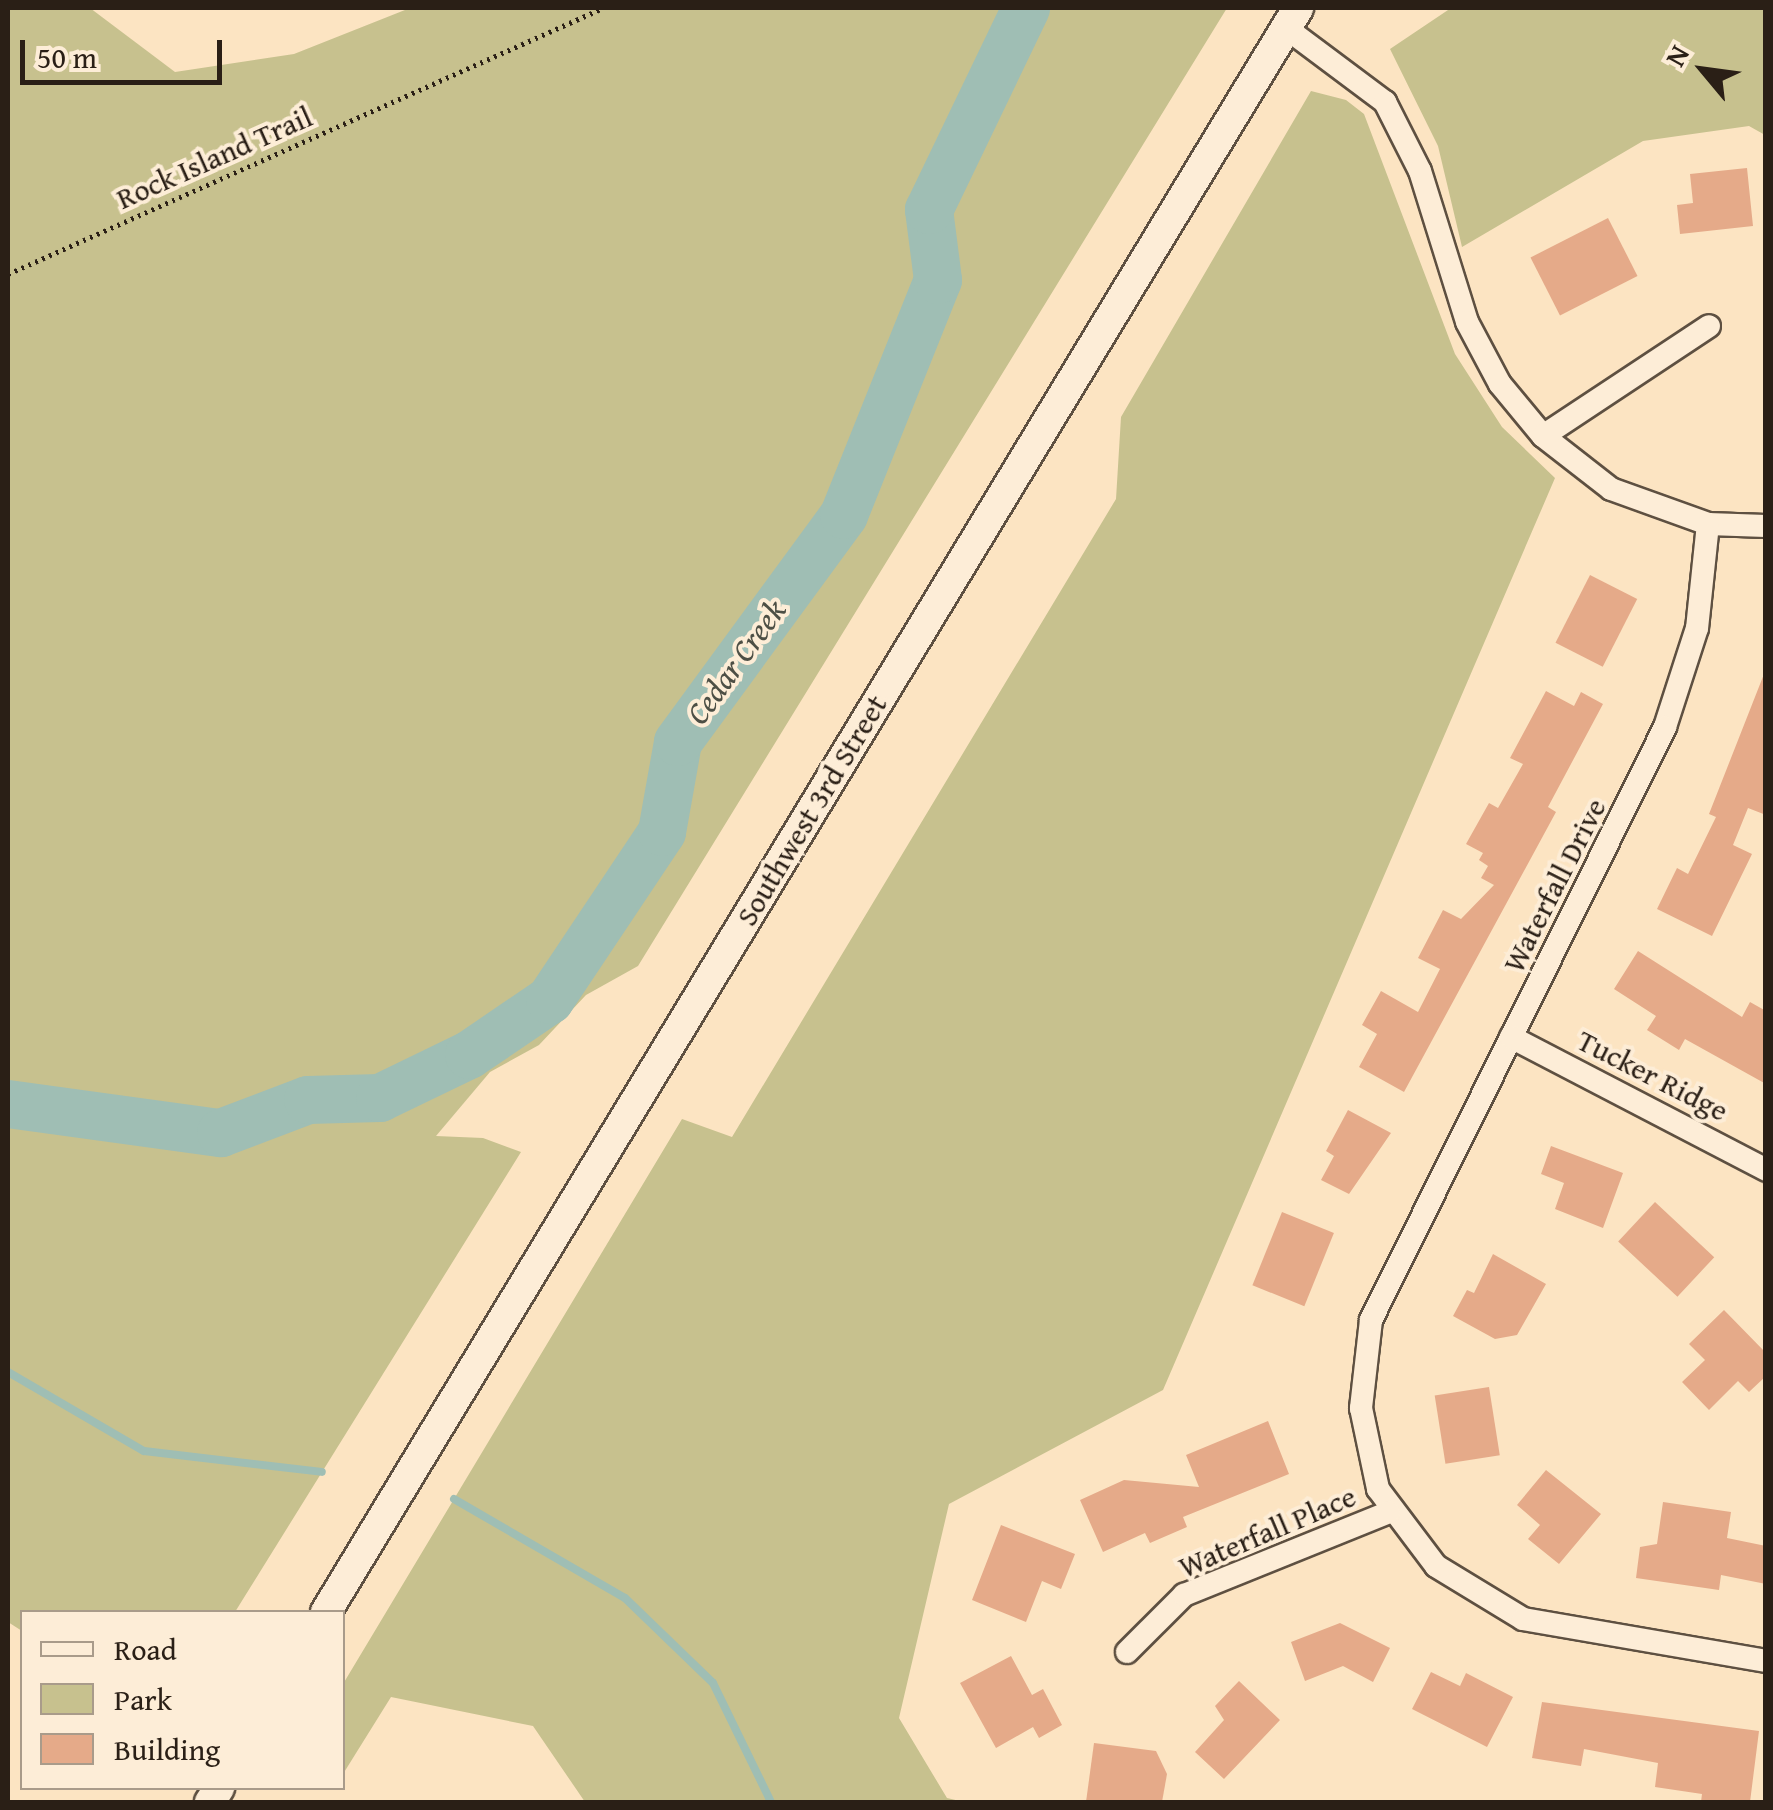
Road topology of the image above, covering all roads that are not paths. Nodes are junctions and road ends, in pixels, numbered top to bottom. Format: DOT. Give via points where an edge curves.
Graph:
graph roads {
  1 [pos="1292,18"];
  2 [pos="1709,326"];
  3 [pos="1543,436"];
  4 [pos="1708,524"];
  5 [pos="1766,526"];
  6 [pos="1510,1037"];
  7 [pos="1766,1170"];
  8 [pos="1390,1512"];
  9 [pos="327,1610"];
  10 [pos="1127,1652"];
  11 [pos="1766,1661"];
  1 -- 3 [label="street" via="1385,102 1420,171 1468,322 1500,384"];
  1 -- 9 [label="main road, Southwest 3rd Street"];
  2 -- 3 [label="street"];
  3 -- 4 [label="street" via="1610,489"];
  4 -- 5 [label="street"];
  4 -- 6 [label="street, Waterfall Drive" via="1697,628 1666,727"];
  6 -- 7 [label="street, Tucker Ridge"];
  6 -- 8 [label="street, Waterfall Drive" via="1370,1320 1361,1408"];
  8 -- 10 [label="street, Waterfall Place" via="1184,1595"];
  8 -- 11 [label="street, Waterfall Drive" via="1436,1566 1523,1618"];
}
